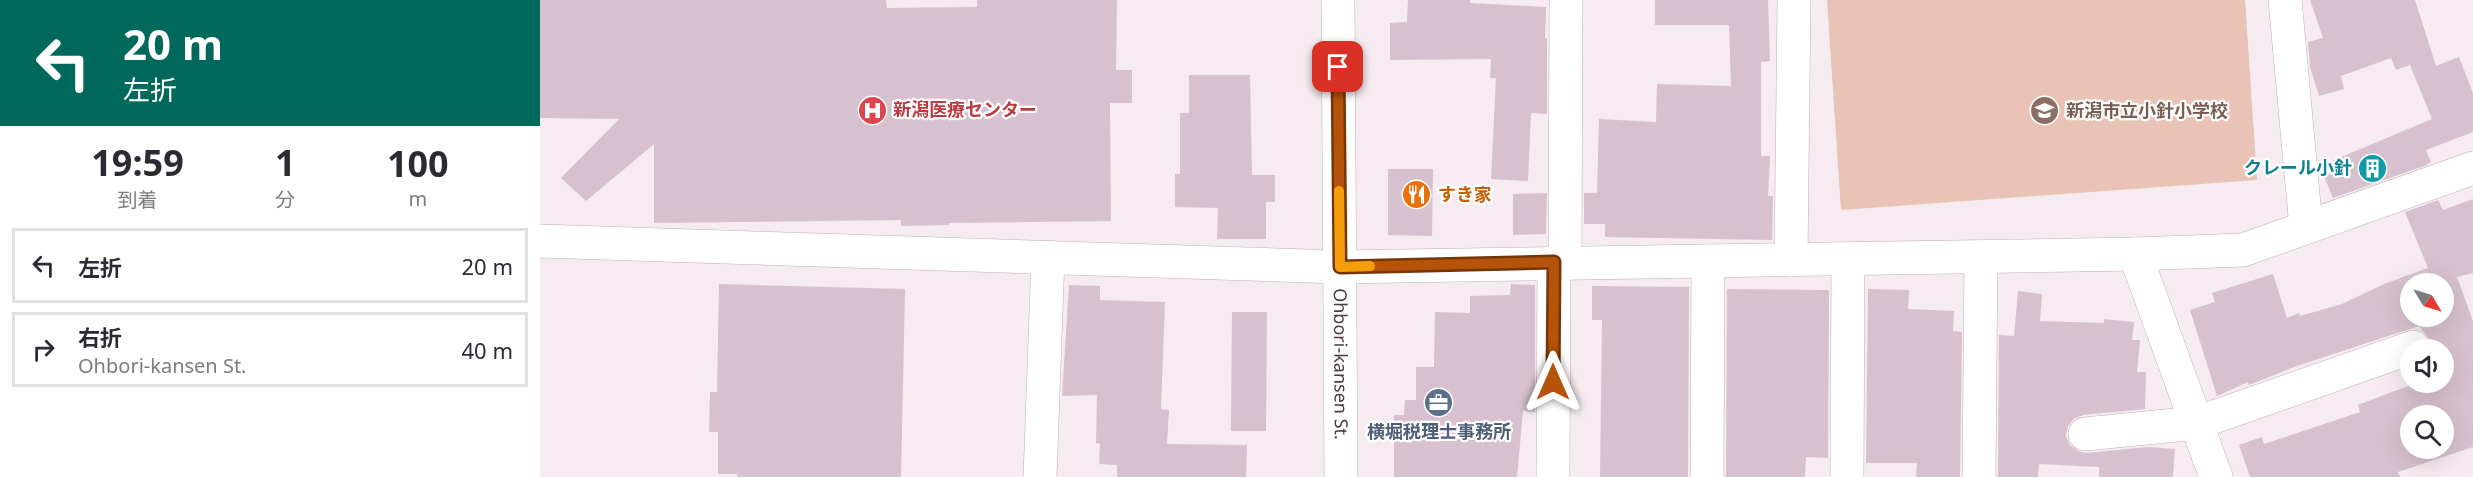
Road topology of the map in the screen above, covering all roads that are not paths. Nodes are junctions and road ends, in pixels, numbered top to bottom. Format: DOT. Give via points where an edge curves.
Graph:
graph roads {
  1 [pos="1338,0"];
  2 [pos="1566,0"];
  3 [pos="1794,0"];
  4 [pos="2285,0"];
  5 [pos="2473,168"];
  6 [pos="2306,226"];
  7 [pos="540,241"];
  8 [pos="2135,254"];
  9 [pos="1048,257"];
  10 [pos="1981,257"];
  11 [pos="1848,259"];
  12 [pos="1791,260"];
  13 [pos="1708,261"];
  14 [pos="1559,262"];
  15 [pos="1340,267"];
  16 [pos="2400,352"];
  17 [pos="2197,423"];
  18 [pos="2085,434"];
  19 [pos="1040,477"];
  20 [pos="1341,477"];
  21 [pos="1553,477"];
  22 [pos="1707,477"];
  23 [pos="1847,477"];
  24 [pos="1978,477"];
  25 [pos="2216,477"];
  1 -- 15 [label="street, Ohbori-kansen St."];
  2 -- 14 [label="street"];
  3 -- 12 [label="street"];
  4 -- 6 [label="street"];
  5 -- 6 [label="street"];
  6 -- 8 [label="street" via="2243,249"];
  7 -- 9 [label="street"];
  8 -- 10 [label="street"];
  8 -- 17 [label="street"];
  9 -- 15 [label="street"];
  9 -- 19 [label="street"];
  10 -- 11 [label="street"];
  10 -- 24 [label="street"];
  11 -- 12 [label="street"];
  11 -- 23 [label="street"];
  12 -- 13 [label="street"];
  13 -- 14 [label="street"];
  13 -- 22 [label="street"];
  14 -- 15 [label="street"];
  14 -- 21 [label="street"];
  15 -- 20 [label="street, Ohbori-kansen St."];
  16 -- 17 [label="street"];
  17 -- 18 [label="street"];
  17 -- 25 [label="street"];
}
